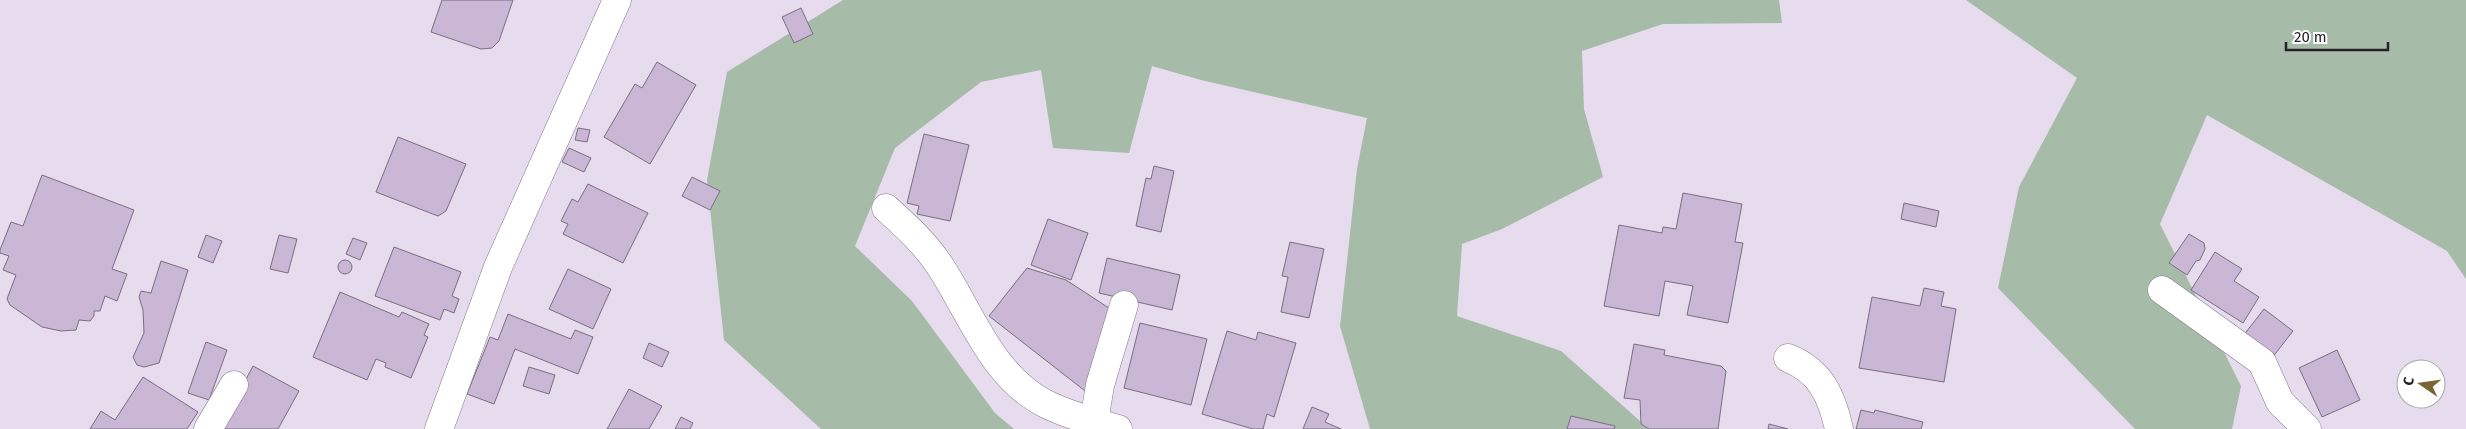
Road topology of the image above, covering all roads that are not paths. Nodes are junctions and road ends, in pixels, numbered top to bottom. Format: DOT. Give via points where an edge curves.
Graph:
graph roads {
  1 [pos="617,0"];
  2 [pos="886,208"];
  3 [pos="2162,290"];
  4 [pos="1124,305"];
  5 [pos="1788,358"];
  6 [pos="234,386"];
  7 [pos="1106,425"];
  8 [pos="208,429"];
  9 [pos="439,429"];
  10 [pos="1839,429"];
  11 [pos="2307,429"];
  1 -- 9 [label="street" via="498,267"];
  2 -- 7 [label="street" via="915,234 940,267 1001,366 1046,404"];
  3 -- 11 [label="street" via="2262,362 2280,402"];
  4 -- 7 [label="street" via="1100,385"];
  5 -- 10 [label="street" via="1804,364 1820,381 1834,408"];
  6 -- 8 [label="street"];
}
